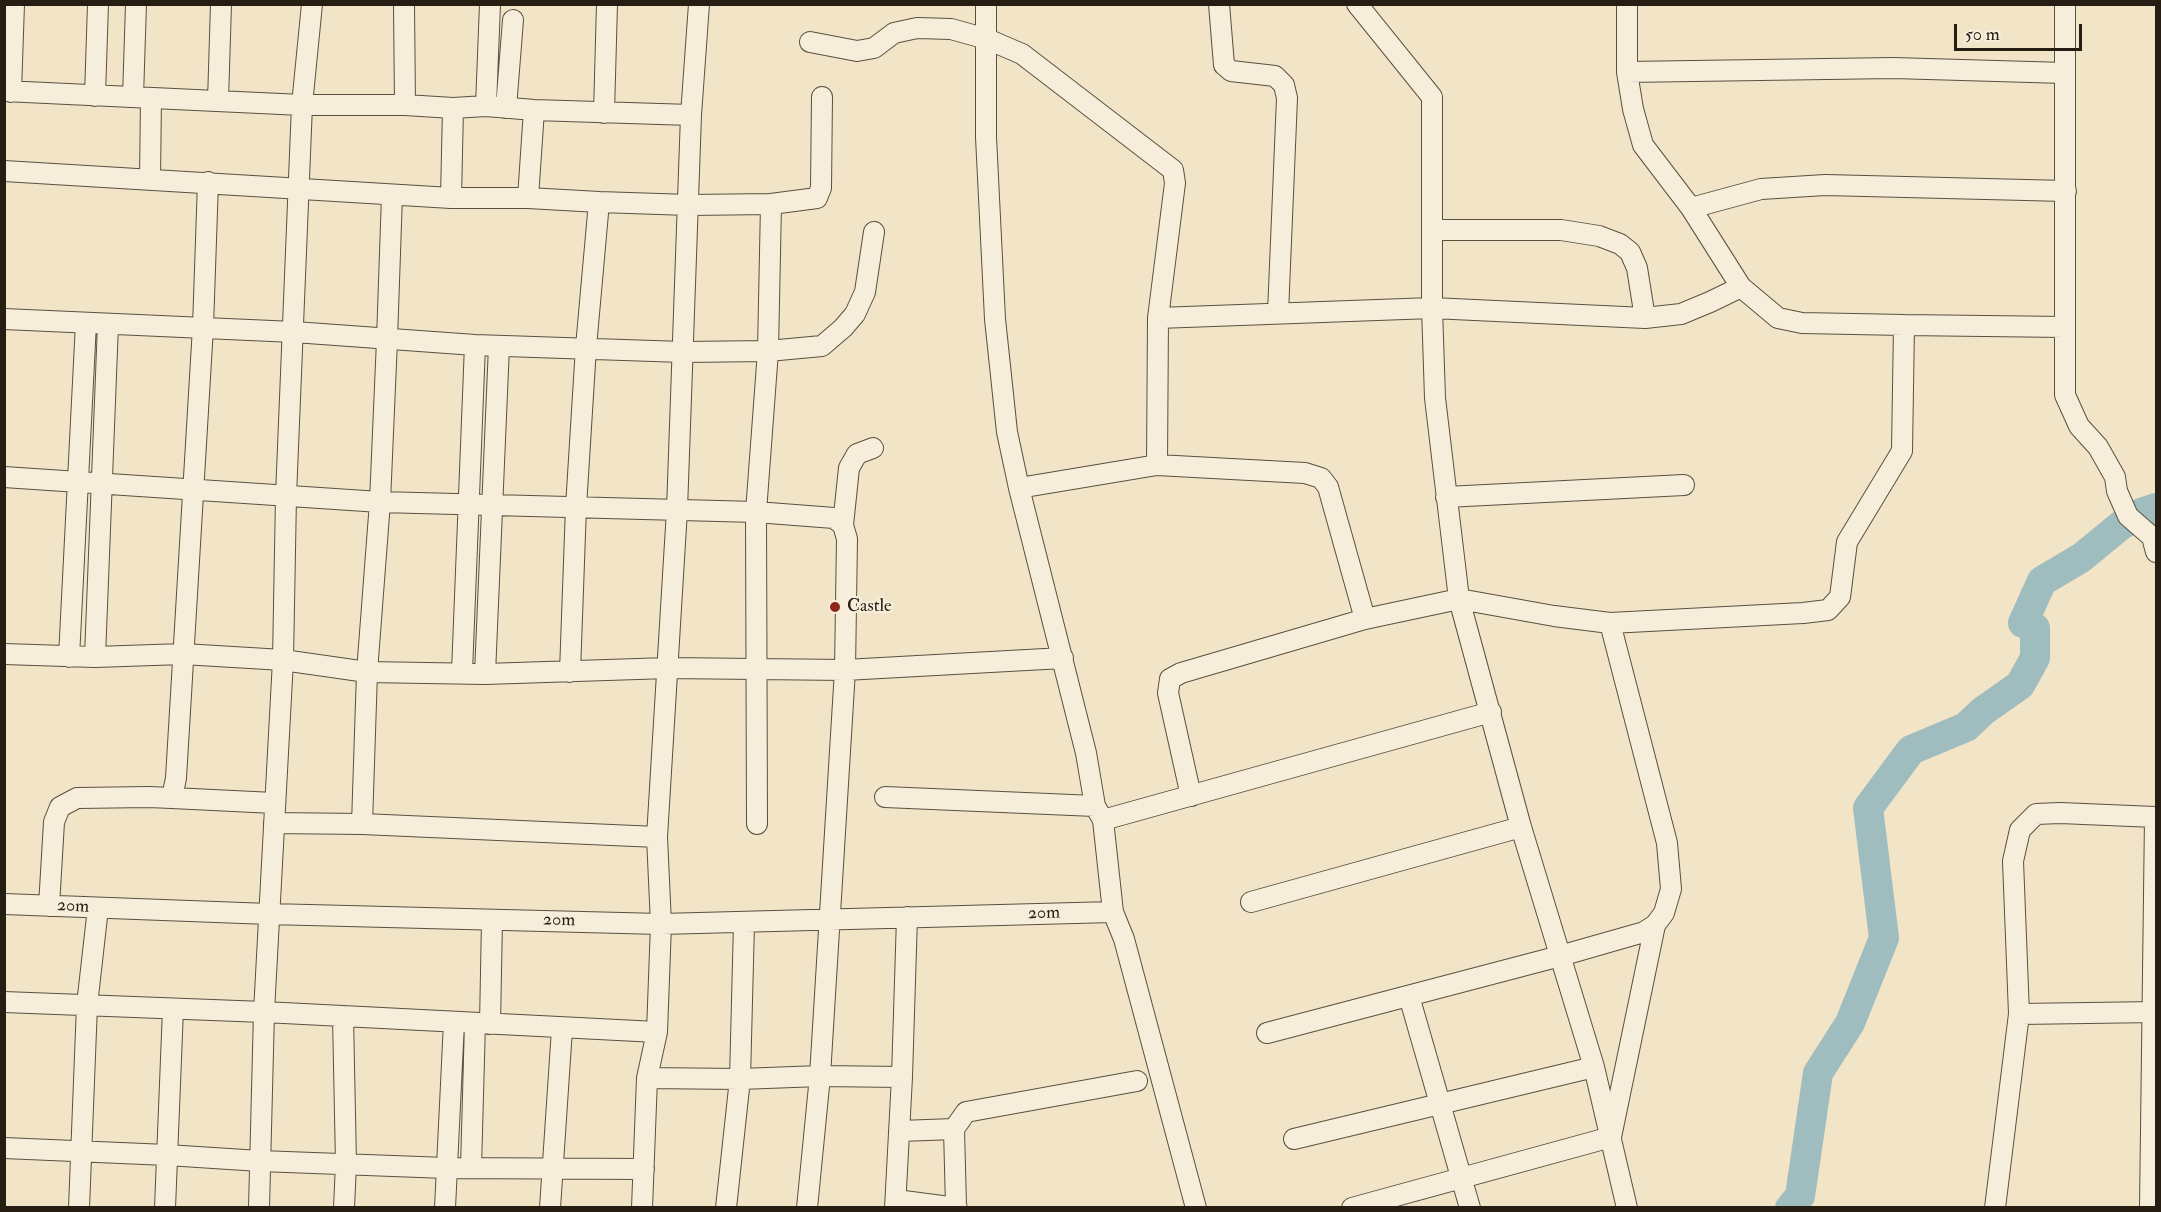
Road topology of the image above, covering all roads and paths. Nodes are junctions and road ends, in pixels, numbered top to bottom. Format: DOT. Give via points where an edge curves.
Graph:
graph roads {
  1 [pos="14,4"];
  2 [pos="98,4"];
  3 [pos="136,4"];
  4 [pos="221,4"];
  5 [pos="312,4"];
  6 [pos="404,4"];
  7 [pos="490,4"];
  8 [pos="607,4"];
  9 [pos="699,4"];
  10 [pos="986,4"];
  11 [pos="1219,4"];
  12 [pos="1357,4"];
  13 [pos="1627,4"];
  14 [pos="2065,4"];
  15 [pos="513,20"];
  16 [pos="987,39"];
  17 [pos="810,42"];
  18 [pos="1627,72"];
  19 [pos="2065,73"];
  20 [pos="8,92"];
  21 [pos="95,96"];
  22 [pos="822,97"];
  23 [pos="142,98"];
  24 [pos="218,101"];
  25 [pos="302,105"];
  26 [pos="405,105"];
  27 [pos="486,106"];
  28 [pos="453,108"];
  29 [pos="506,108"];
  30 [pos="534,110"];
  31 [pos="604,112"];
  32 [pos="691,115"];
  33 [pos="4,171"];
  34 [pos="150,179"];
  35 [pos="208,182"];
  36 [pos="299,189"];
  37 [pos="2066,191"];
  38 [pos="392,195"];
  39 [pos="451,198"];
  40 [pos="528,198"];
  41 [pos="599,202"];
  42 [pos="771,204"];
  43 [pos="689,205"];
  44 [pos="1691,208"];
  45 [pos="1432,230"];
  46 [pos="874,232"];
  47 [pos="1740,287"];
  48 [pos="1432,308"];
  49 [pos="1278,313"];
  50 [pos="1158,318"];
  51 [pos="1645,318"];
  52 [pos="4,319"];
  53 [pos="86,323"];
  54 [pos="108,324"];
  55 [pos="1904,325"];
  56 [pos="203,327"];
  57 [pos="2065,327"];
  58 [pos="294,332"];
  59 [pos="387,340"];
  60 [pos="475,345"];
  61 [pos="499,345"];
  62 [pos="586,348"];
  63 [pos="768,351"];
  64 [pos="683,352"];
  65 [pos="873,448"];
  66 [pos="1157,465"];
  67 [pos="4,477"];
  68 [pos="79,482"];
  69 [pos="101,484"];
  70 [pos="1684,485"];
  71 [pos="1019,488"];
  72 [pos="192,490"];
  73 [pos="286,496"];
  74 [pos="1446,497"];
  75 [pos="380,502"];
  76 [pos="470,504"];
  77 [pos="492,504"];
  78 [pos="576,507"];
  79 [pos="677,510"];
  80 [pos="756,512"];
  81 [pos="843,525"];
  82 [pos="2154,544"];
  83 [pos="1459,599"];
  84 [pos="1365,619"];
  85 [pos="1610,623"];
  86 [pos="4,654"];
  87 [pos="183,654"];
  88 [pos="69,657"];
  89 [pos="95,657"];
  90 [pos="1063,658"];
  91 [pos="284,660"];
  92 [pos="668,668"];
  93 [pos="755,668"];
  94 [pos="845,670"];
  95 [pos="367,672"];
  96 [pos="462,672"];
  97 [pos="570,672"];
  98 [pos="485,674"];
  99 [pos="1491,712"];
  100 [pos="1191,796"];
  101 [pos="885,797"];
  102 [pos="172,798"];
  103 [pos="274,813"];
  104 [pos="1099,813"];
  105 [pos="362,824"];
  106 [pos="757,824"];
  107 [pos="1521,827"];
  108 [pos="657,837"];
  109 [pos="1251,902"];
  110 [pos="4,904"];
  111 [pos="49,906"];
  112 [pos="98,908"];
  113 [pos="1113,912"];
  114 [pos="269,914"];
  115 [pos="907,917"];
  116 [pos="492,920"];
  117 [pos="831,920"];
  118 [pos="744,922"];
  119 [pos="661,924"];
  120 [pos="1655,925"];
  121 [pos="1560,957"];
  122 [pos="1409,996"];
  123 [pos="4,1002"];
  124 [pos="87,1005"];
  125 [pos="173,1009"];
  126 [pos="264,1012"];
  127 [pos="2155,1012"];
  128 [pos="2019,1014"];
  129 [pos="343,1016"];
  130 [pos="454,1022"];
  131 [pos="482,1023"];
  132 [pos="562,1029"];
  133 [pos="657,1032"];
  134 [pos="1268,1033"];
  135 [pos="1594,1067"];
  136 [pos="820,1076"];
  137 [pos="902,1077"];
  138 [pos="647,1078"];
  139 [pos="740,1079"];
  140 [pos="1137,1081"];
  141 [pos="1440,1103"];
  142 [pos="954,1129"];
  143 [pos="900,1131"];
  144 [pos="1611,1137"];
  145 [pos="1294,1139"];
  146 [pos="4,1148"];
  147 [pos="81,1151"];
  148 [pos="167,1155"];
  149 [pos="260,1161"];
  150 [pos="346,1164"];
  151 [pos="446,1168"];
  152 [pos="471,1168"];
  153 [pos="644,1169"];
  154 [pos="554,1170"];
  155 [pos="1462,1177"];
  156 [pos="896,1204"];
  157 [pos="957,1207"];
  158 [pos="79,1208"];
  159 [pos="165,1208"];
  160 [pos="259,1208"];
  161 [pos="344,1208"];
  162 [pos="445,1208"];
  163 [pos="550,1208"];
  164 [pos="642,1208"];
  165 [pos="726,1208"];
  166 [pos="807,1208"];
  167 [pos="1196,1208"];
  168 [pos="1352,1208"];
  169 [pos="1470,1208"];
  170 [pos="1627,1208"];
  171 [pos="1995,1208"];
  172 [pos="2150,1208"];
  1 -- 20 [label="street"];
  2 -- 21 [label="street"];
  3 -- 23 [label="street"];
  4 -- 24 [label="street"];
  5 -- 25 [label="street"];
  6 -- 26 [label="street"];
  7 -- 27 [label="street"];
  8 -- 31 [label="street"];
  9 -- 32 [label="street"];
  10 -- 16 [label="street"];
  11 -- 49 [label="street" via="1224,65 1232,71 1275,76 1284,85 1287,98"];
  12 -- 45 [label="street" via="1432,97"];
  13 -- 18 [label="street"];
  14 -- 19 [label="street"];
  15 -- 29 [label="street"];
  16 -- 17 [label="street" via="951,29 917,28 894,33 874,48 857,51"];
  16 -- 50 [label="street" via="1022,54 1173,170 1175,183"];
  16 -- 71 [label="street" via="986,137 995,319 1008,432"];
  18 -- 19 [label="street" via="1893,68"];
  18 -- 44 [label="street" via="1643,145"];
  19 -- 37 [label="street"];
  20 -- 21 [label="street"];
  21 -- 23 [label="street"];
  22 -- 42 [label="street" via="821,188 817,198"];
  23 -- 24 [label="street"];
  23 -- 34 [label="street"];
  24 -- 25 [label="street"];
  25 -- 26 [label="street"];
  25 -- 36 [label="street"];
  26 -- 28 [label="street"];
  27 -- 28 [label="street"];
  27 -- 29 [label="street"];
  28 -- 39 [label="street"];
  29 -- 30 [label="street"];
  30 -- 31 [label="street"];
  30 -- 40 [label="street"];
  31 -- 32 [label="street"];
  32 -- 43 [label="street"];
  33 -- 34 [label="street"];
  34 -- 35 [label="street"];
  35 -- 36 [label="street"];
  35 -- 56 [label="street"];
  36 -- 38 [label="street"];
  36 -- 58 [label="street"];
  37 -- 44 [label="street" via="1825,186 1761,189"];
  37 -- 57 [label="street"];
  38 -- 39 [label="street"];
  38 -- 59 [label="street"];
  39 -- 40 [label="street"];
  40 -- 41 [label="street"];
  41 -- 43 [label="street"];
  41 -- 62 [label="street"];
  42 -- 43 [label="street"];
  42 -- 63 [label="street"];
  43 -- 64 [label="street"];
  44 -- 47 [label="street"];
  45 -- 48 [label="street"];
  45 -- 51 [label="street" via="1561,230 1620,244 1630,252 1636,268"];
  46 -- 63 [label="street" via="865,292 843,328 822,346"];
  47 -- 51 [label="street" via="1681,314"];
  47 -- 55 [label="street" via="1778,318 1802,323"];
  48 -- 49 [label="street"];
  48 -- 51 [label="street"];
  48 -- 74 [label="street" via="1435,398"];
  49 -- 50 [label="street"];
  50 -- 66 [label="street"];
  52 -- 53 [label="street"];
  53 -- 54 [label="street"];
  53 -- 68 [label="street"];
  54 -- 56 [label="street"];
  54 -- 69 [label="street"];
  55 -- 57 [label="street"];
  55 -- 85 [label="street" via="1902,451 1847,542 1840,597 1828,610"];
  56 -- 58 [label="street"];
  56 -- 72 [label="street"];
  57 -- 82 [label="street" via="2065,395 2079,426 2098,447 2115,477 2128,516"];
  58 -- 59 [label="street"];
  58 -- 73 [label="street"];
  59 -- 60 [label="street"];
  59 -- 75 [label="street"];
  60 -- 61 [label="street"];
  60 -- 76 [label="street"];
  61 -- 62 [label="street"];
  61 -- 77 [label="street"];
  62 -- 64 [label="street"];
  62 -- 78 [label="street"];
  63 -- 64 [label="street"];
  63 -- 80 [label="street"];
  64 -- 79 [label="street"];
  65 -- 81 [label="street" via="857,453 849,468"];
  66 -- 71 [label="street"];
  66 -- 84 [label="street" via="1305,473 1321,478 1328,488"];
  67 -- 68 [label="street"];
  68 -- 69 [label="street"];
  68 -- 88 [label="street"];
  69 -- 72 [label="street"];
  69 -- 89 [label="street"];
  70 -- 74 [label="street"];
  71 -- 90 [label="street"];
  72 -- 73 [label="street"];
  72 -- 87 [label="street"];
  73 -- 75 [label="street"];
  73 -- 91 [label="street"];
  74 -- 83 [label="street"];
  75 -- 76 [label="street"];
  75 -- 95 [label="street"];
  76 -- 77 [label="street"];
  76 -- 96 [label="street"];
  77 -- 78 [label="street"];
  77 -- 98 [label="street"];
  78 -- 79 [label="street"];
  78 -- 97 [label="street"];
  79 -- 80 [label="street"];
  79 -- 92 [label="street"];
  80 -- 81 [label="street" via="834,518"];
  80 -- 93 [label="street"];
  81 -- 94 [label="street" via="847,539"];
  83 -- 84 [label="street"];
  83 -- 85 [label="street"];
  83 -- 99 [label="street"];
  84 -- 100 [label="street" via="1170,679 1168,693"];
  85 -- 120 [label="street" via="1667,843 1671,890 1664,913"];
  86 -- 88 [label="street"];
  87 -- 89 [label="street"];
  87 -- 91 [label="street"];
  87 -- 102 [label="street"];
  88 -- 89 [label="street"];
  90 -- 94 [label="street"];
  90 -- 104 [label="street"];
  91 -- 95 [label="street"];
  91 -- 103 [label="street"];
  92 -- 93 [label="street"];
  92 -- 97 [label="street"];
  92 -- 108 [label="street"];
  93 -- 94 [label="street"];
  93 -- 106 [label="street"];
  94 -- 117 [label="street"];
  95 -- 96 [label="street"];
  95 -- 105 [label="street"];
  96 -- 98 [label="street"];
  97 -- 98 [label="street"];
  99 -- 100 [label="street"];
  99 -- 107 [label="street"];
  100 -- 104 [label="street"];
  101 -- 104 [label="street"];
  102 -- 103 [label="street"];
  102 -- 111 [label="street" via="77,798 60,807 54,822"];
  103 -- 105 [label="street"];
  103 -- 114 [label="street"];
  104 -- 113 [label="street"];
  105 -- 108 [label="street"];
  107 -- 109 [label="street"];
  107 -- 121 [label="street"];
  108 -- 119 [label="street"];
  110 -- 111 [label="street, 20m"];
  111 -- 112 [label="street, 20m"];
  112 -- 114 [label="street, 20m"];
  112 -- 124 [label="street"];
  113 -- 115 [label="street, 20m"];
  113 -- 167 [label="street" via="1124,939"];
  114 -- 116 [label="street, 20m"];
  114 -- 126 [label="street"];
  115 -- 117 [label="street, 20m"];
  115 -- 137 [label="street"];
  116 -- 119 [label="street, 20m"];
  116 -- 131 [label="street"];
  117 -- 118 [label="street, 20m"];
  117 -- 136 [label="street"];
  118 -- 119 [label="street, 20m"];
  118 -- 139 [label="street"];
  119 -- 133 [label="street"];
  120 -- 121 [label="street" via="1644,932"];
  120 -- 144 [label="street"];
  121 -- 122 [label="street"];
  121 -- 135 [label="street"];
  122 -- 134 [label="street"];
  122 -- 141 [label="street"];
  123 -- 124 [label="street"];
  124 -- 125 [label="street"];
  124 -- 147 [label="street"];
  125 -- 126 [label="street"];
  125 -- 148 [label="street"];
  126 -- 129 [label="street"];
  126 -- 149 [label="street"];
  127 -- 128 [label="street"];
  127 -- 128 [label="street" via="2155,817 2060,813 2036,814 2020,830 2013,861"];
  127 -- 172 [label="street"];
  128 -- 171 [label="street"];
  129 -- 130 [label="street"];
  129 -- 150 [label="street"];
  130 -- 131 [label="street"];
  130 -- 151 [label="street"];
  131 -- 132 [label="street"];
  131 -- 152 [label="street"];
  132 -- 133 [label="street"];
  132 -- 154 [label="street"];
  133 -- 138 [label="street"];
  135 -- 141 [label="street"];
  135 -- 144 [label="street"];
  136 -- 137 [label="street"];
  136 -- 139 [label="street"];
  136 -- 166 [label="street"];
  137 -- 143 [label="street"];
  138 -- 139 [label="street"];
  138 -- 153 [label="street"];
  139 -- 165 [label="street"];
  140 -- 142 [label="street" via="966,1112"];
  141 -- 145 [label="street"];
  141 -- 155 [label="street"];
  142 -- 143 [label="street"];
  142 -- 157 [label="street"];
  143 -- 156 [label="street"];
  144 -- 155 [label="street"];
  144 -- 170 [label="street"];
  146 -- 147 [label="street"];
  147 -- 148 [label="street"];
  147 -- 158 [label="street"];
  148 -- 149 [label="street"];
  148 -- 159 [label="street"];
  149 -- 150 [label="street"];
  149 -- 160 [label="street"];
  150 -- 151 [label="street"];
  150 -- 161 [label="street"];
  151 -- 152 [label="street"];
  151 -- 162 [label="street"];
  152 -- 154 [label="street"];
  153 -- 154 [label="street"];
  153 -- 164 [label="street"];
  154 -- 163 [label="street"];
  155 -- 168 [label="street"];
  155 -- 169 [label="street"];
  156 -- 157 [label="street"];
}
